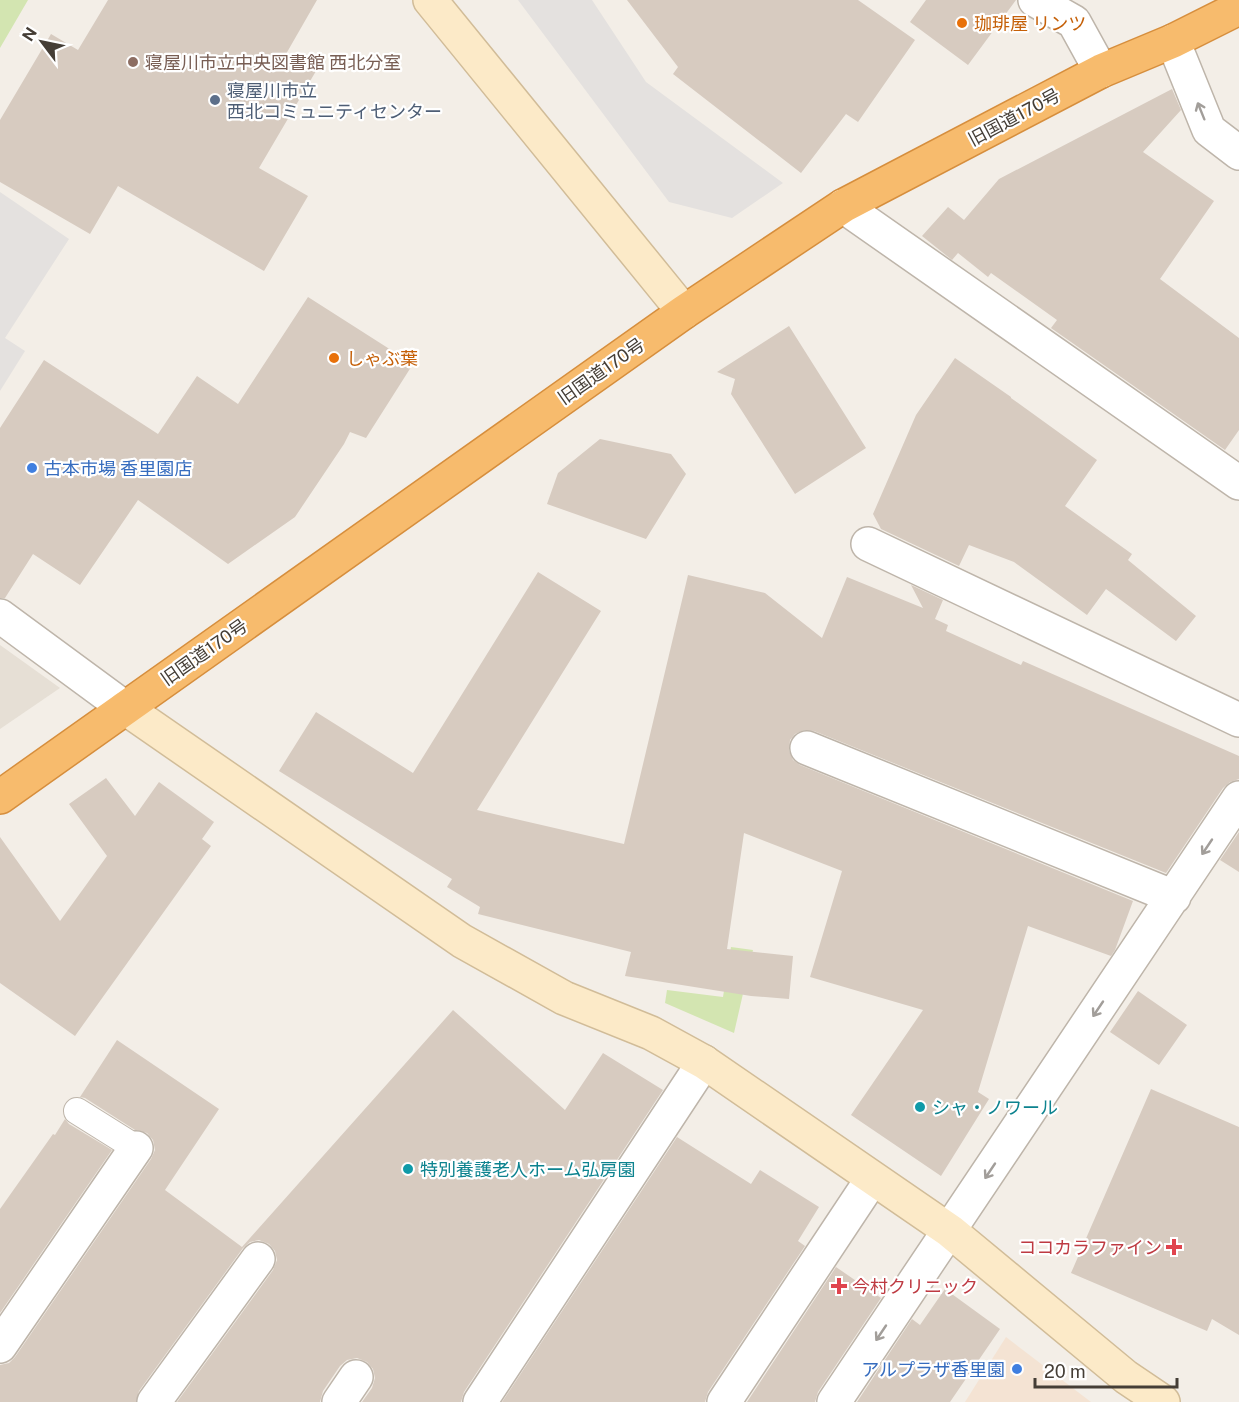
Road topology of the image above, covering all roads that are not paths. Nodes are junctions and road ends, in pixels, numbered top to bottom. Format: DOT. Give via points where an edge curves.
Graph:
graph roads {
  1 [pos="430,0"];
  2 [pos="1035,0"];
  3 [pos="1239,8"];
  4 [pos="1173,41"];
  5 [pos="1101,71"];
  6 [pos="1239,153"];
  7 [pos="843,206"];
  8 [pos="684,312"];
  9 [pos="1239,483"];
  10 [pos="868,544"];
  11 [pos="0,616"];
  12 [pos="125,708"];
  13 [pos="1239,720"];
  14 [pos="807,748"];
  15 [pos="0,797"];
  16 [pos="1239,798"];
  17 [pos="1174,897"];
  18 [pos="704,1062"];
  19 [pos="76,1111"];
  20 [pos="136,1148"];
  21 [pos="872,1179"];
  22 [pos="950,1232"];
  23 [pos="258,1259"];
  24 [pos="0,1346"];
  25 [pos="154,1402"];
  26 [pos="480,1402"];
  27 [pos="724,1402"];
  28 [pos="834,1402"];
  29 [pos="1163,1402"];
  1 -- 8 [label="street"];
  2 -- 5 [label="street" via="1074,22"];
  3 -- 4 [label="highway, 旧国道170号"];
  4 -- 5 [label="highway, 旧国道170号"];
  6 -- 4 [label="street, one-way" via="1209,130"];
  5 -- 7 [label="highway, 旧国道170号"];
  7 -- 8 [label="highway, 旧国道170号"];
  7 -- 9 [label="street"];
  8 -- 12 [label="highway, 旧国道170号"];
  10 -- 13 [label="street"];
  11 -- 12 [label="street"];
  12 -- 15 [label="highway, 旧国道170号"];
  12 -- 18 [label="street" via="462,941 564,998 651,1033"];
  14 -- 17 [label="street"];
  16 -- 17 [label="street, one-way"];
  17 -- 22 [label="street, one-way"];
  18 -- 21 [label="street"];
  18 -- 26 [label="street"];
  19 -- 20 [label="lane"];
  20 -- 24 [label="street"];
  21 -- 22 [label="street"];
  21 -- 27 [label="street"];
  22 -- 28 [label="street, one-way"];
  22 -- 29 [label="street" via="1126,1377"];
  23 -- 25 [label="street"];
}
